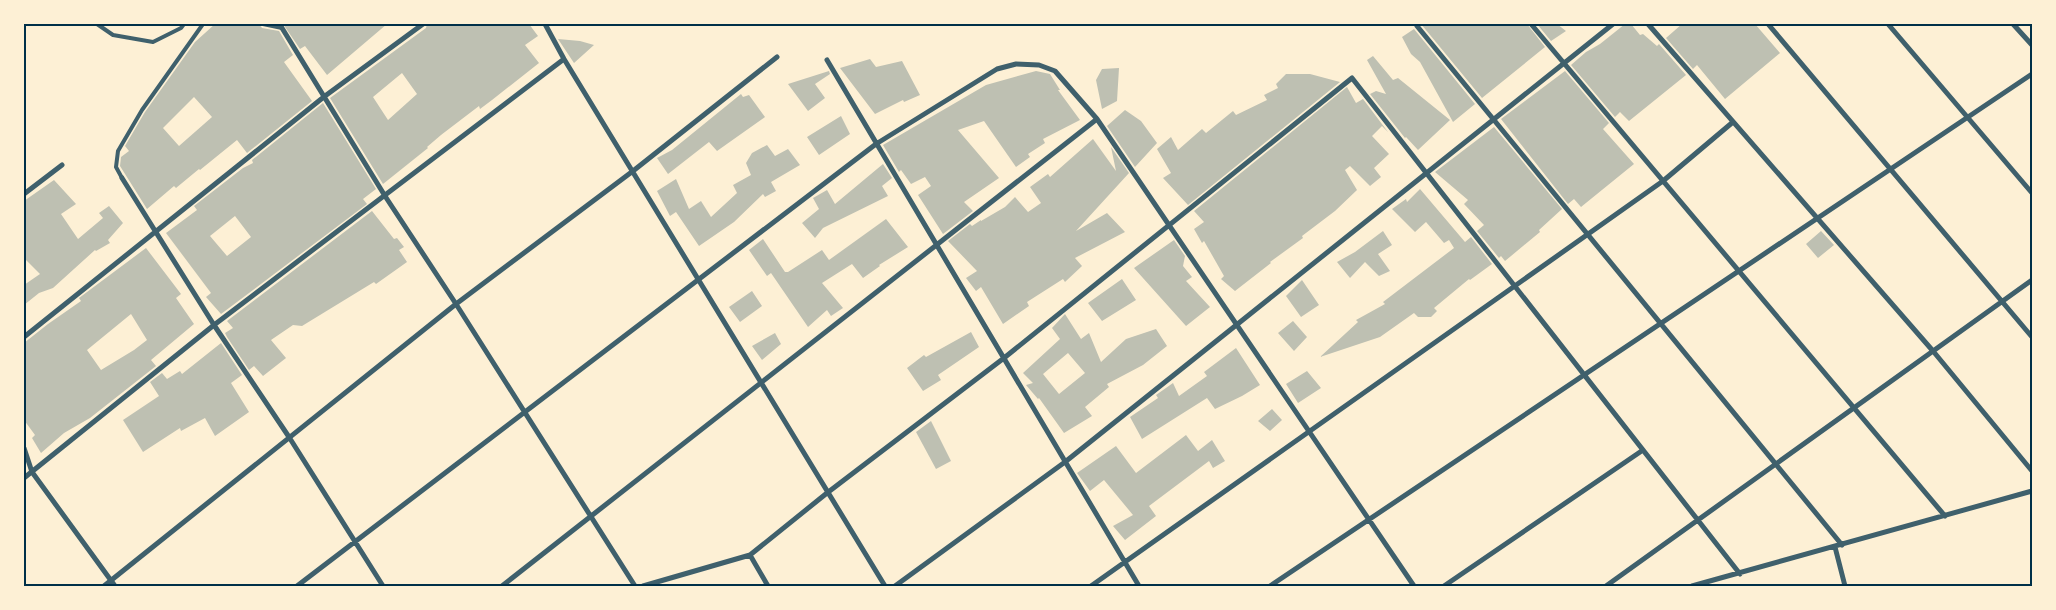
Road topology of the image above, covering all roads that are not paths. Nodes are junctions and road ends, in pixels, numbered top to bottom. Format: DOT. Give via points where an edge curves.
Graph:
graph roads {
  1 [pos="97,24"];
  2 [pos="184,24"];
  3 [pos="203,24"];
  4 [pos="263,24"];
  5 [pos="423,24"];
  6 [pos="545,24"];
  7 [pos="1531,24"];
  8 [pos="1613,24"];
  9 [pos="1648,24"];
  10 [pos="1768,24"];
  11 [pos="1888,24"];
  12 [pos="2013,24"];
  13 [pos="1417,26"];
  14 [pos="282,28"];
  15 [pos="2032,45"];
  16 [pos="777,57"];
  17 [pos="564,59"];
  18 [pos="827,60"];
  19 [pos="1564,63"];
  20 [pos="2032,74"];
  21 [pos="325,96"];
  22 [pos="1968,118"];
  23 [pos="1097,119"];
  24 [pos="1493,119"];
  25 [pos="1733,122"];
  26 [pos="876,144"];
  27 [pos="62,164"];
  28 [pos="1892,169"];
  29 [pos="633,170"];
  30 [pos="1426,173"];
  31 [pos="122,178"];
  32 [pos="1663,181"];
  33 [pos="2032,193"];
  34 [pos="24,194"];
  35 [pos="384,196"];
  36 [pos="1817,219"];
  37 [pos="1169,225"];
  38 [pos="155,230"];
  39 [pos="1588,234"];
  40 [pos="936,246"];
  41 [pos="1740,271"];
  42 [pos="698,279"];
  43 [pos="2032,280"];
  44 [pos="1515,286"];
  45 [pos="2003,301"];
  46 [pos="456,304"];
  47 [pos="1662,323"];
  48 [pos="1236,324"];
  49 [pos="214,326"];
  50 [pos="24,337"];
  51 [pos="2032,337"];
  52 [pos="1933,351"];
  53 [pos="1004,358"];
  54 [pos="1584,375"];
  55 [pos="761,383"];
  56 [pos="1855,407"];
  57 [pos="524,411"];
  58 [pos="1309,432"];
  59 [pos="289,437"];
  60 [pos="24,448"];
  61 [pos="1643,450"];
  62 [pos="1065,462"];
  63 [pos="24,464"];
  64 [pos="1777,464"];
  65 [pos="2032,471"];
  66 [pos="32,472"];
  67 [pos="24,478"];
  68 [pos="2032,491"];
  69 [pos="827,493"];
  70 [pos="1945,516"];
  71 [pos="590,517"];
  72 [pos="1369,520"];
  73 [pos="1698,520"];
  74 [pos="356,542"];
  75 [pos="1842,545"];
  76 [pos="1835,547"];
  77 [pos="750,555"];
  78 [pos="1126,562"];
  79 [pos="1740,574"];
  80 [pos="111,580"];
  81 [pos="104,586"];
  82 [pos="115,586"];
  83 [pos="297,586"];
  84 [pos="383,586"];
  85 [pos="502,586"];
  86 [pos="634,586"];
  87 [pos="643,586"];
  88 [pos="768,586"];
  89 [pos="885,586"];
  90 [pos="895,586"];
  91 [pos="1092,586"];
  92 [pos="1140,586"];
  93 [pos="1270,586"];
  94 [pos="1414,586"];
  95 [pos="1444,586"];
  96 [pos="1606,586"];
  97 [pos="1692,586"];
  98 [pos="1845,586"];
  1 -- 2 [label="lane" via="112,35 153,42"];
  3 -- 31 [label="lane" via="142,110 118,152 116,167"];
  4 -- 14 [label="lane"];
  5 -- 21 [label="street"];
  6 -- 17 [label="street"];
  7 -- 19 [label="street"];
  8 -- 19 [label="street"];
  9 -- 25 [label="street"];
  10 -- 28 [label="street"];
  11 -- 22 [label="street"];
  12 -- 15 [label="street"];
  13 -- 24 [label="street"];
  14 -- 21 [label="street"];
  16 -- 29 [label="street"];
  17 -- 29 [label="street"];
  17 -- 35 [label="street"];
  18 -- 26 [label="street"];
  19 -- 24 [label="street"];
  19 -- 32 [label="street"];
  20 -- 22 [label="street"];
  21 -- 35 [label="street"];
  21 -- 38 [label="street"];
  22 -- 28 [label="street"];
  22 -- 33 [label="street"];
  23 -- 26 [label="street" via="1055,70 1016,64 997,69"];
  23 -- 37 [label="street"];
  23 -- 40 [label="street"];
  24 -- 30 [label="street"];
  24 -- 39 [label="street"];
  25 -- 32 [label="street"];
  25 -- 36 [label="street"];
  26 -- 40 [label="street"];
  26 -- 42 [label="street"];
  27 -- 34 [label="street"];
  28 -- 36 [label="street"];
  28 -- 45 [label="street"];
  29 -- 42 [label="street"];
  29 -- 46 [label="street"];
  30 -- 37 [label="street" via="1352,78"];
  30 -- 44 [label="street"];
  30 -- 48 [label="street"];
  31 -- 38 [label="street"];
  32 -- 39 [label="street"];
  32 -- 41 [label="street"];
  35 -- 46 [label="street"];
  35 -- 49 [label="street"];
  36 -- 41 [label="street"];
  36 -- 52 [label="street"];
  37 -- 48 [label="street"];
  37 -- 53 [label="street"];
  38 -- 49 [label="street"];
  38 -- 50 [label="street"];
  39 -- 44 [label="street"];
  39 -- 47 [label="street"];
  40 -- 53 [label="street"];
  40 -- 55 [label="street"];
  41 -- 47 [label="street"];
  41 -- 56 [label="street"];
  42 -- 55 [label="street"];
  42 -- 57 [label="street"];
  43 -- 45 [label="street"];
  44 -- 54 [label="street"];
  44 -- 58 [label="street"];
  45 -- 51 [label="street"];
  45 -- 52 [label="street"];
  46 -- 57 [label="street"];
  46 -- 59 [label="street"];
  47 -- 54 [label="street"];
  47 -- 64 [label="street"];
  48 -- 58 [label="street"];
  48 -- 62 [label="street"];
  49 -- 59 [label="street"];
  49 -- 66 [label="street"];
  52 -- 56 [label="street"];
  52 -- 65 [label="street"];
  53 -- 62 [label="street"];
  53 -- 69 [label="street"];
  54 -- 61 [label="street"];
  54 -- 72 [label="street"];
  55 -- 69 [label="street"];
  55 -- 71 [label="street"];
  56 -- 64 [label="street"];
  56 -- 70 [label="street"];
  57 -- 71 [label="street"];
  57 -- 74 [label="street"];
  58 -- 72 [label="street"];
  58 -- 78 [label="street"];
  59 -- 74 [label="street"];
  59 -- 80 [label="street"];
  60 -- 66 [label="street"];
  61 -- 73 [label="street"];
  61 -- 95 [label="street"];
  62 -- 78 [label="street"];
  62 -- 90 [label="street"];
  63 -- 66 [label="street"];
  64 -- 73 [label="street"];
  64 -- 75 [label="street"];
  66 -- 67 [label="street"];
  66 -- 80 [label="street"];
  68 -- 70 [label="street"];
  69 -- 77 [label="street"];
  69 -- 89 [label="street"];
  70 -- 75 [label="street"];
  71 -- 85 [label="street"];
  71 -- 86 [label="street"];
  72 -- 93 [label="street"];
  72 -- 94 [label="street"];
  73 -- 79 [label="street"];
  73 -- 96 [label="street"];
  74 -- 83 [label="street"];
  74 -- 84 [label="street"];
  75 -- 76 [label="street"];
  76 -- 79 [label="street"];
  76 -- 98 [label="street"];
  77 -- 87 [label="street"];
  77 -- 88 [label="street"];
  78 -- 91 [label="street"];
  78 -- 92 [label="street"];
  79 -- 97 [label="street"];
  80 -- 81 [label="street"];
  80 -- 82 [label="street"];
}
